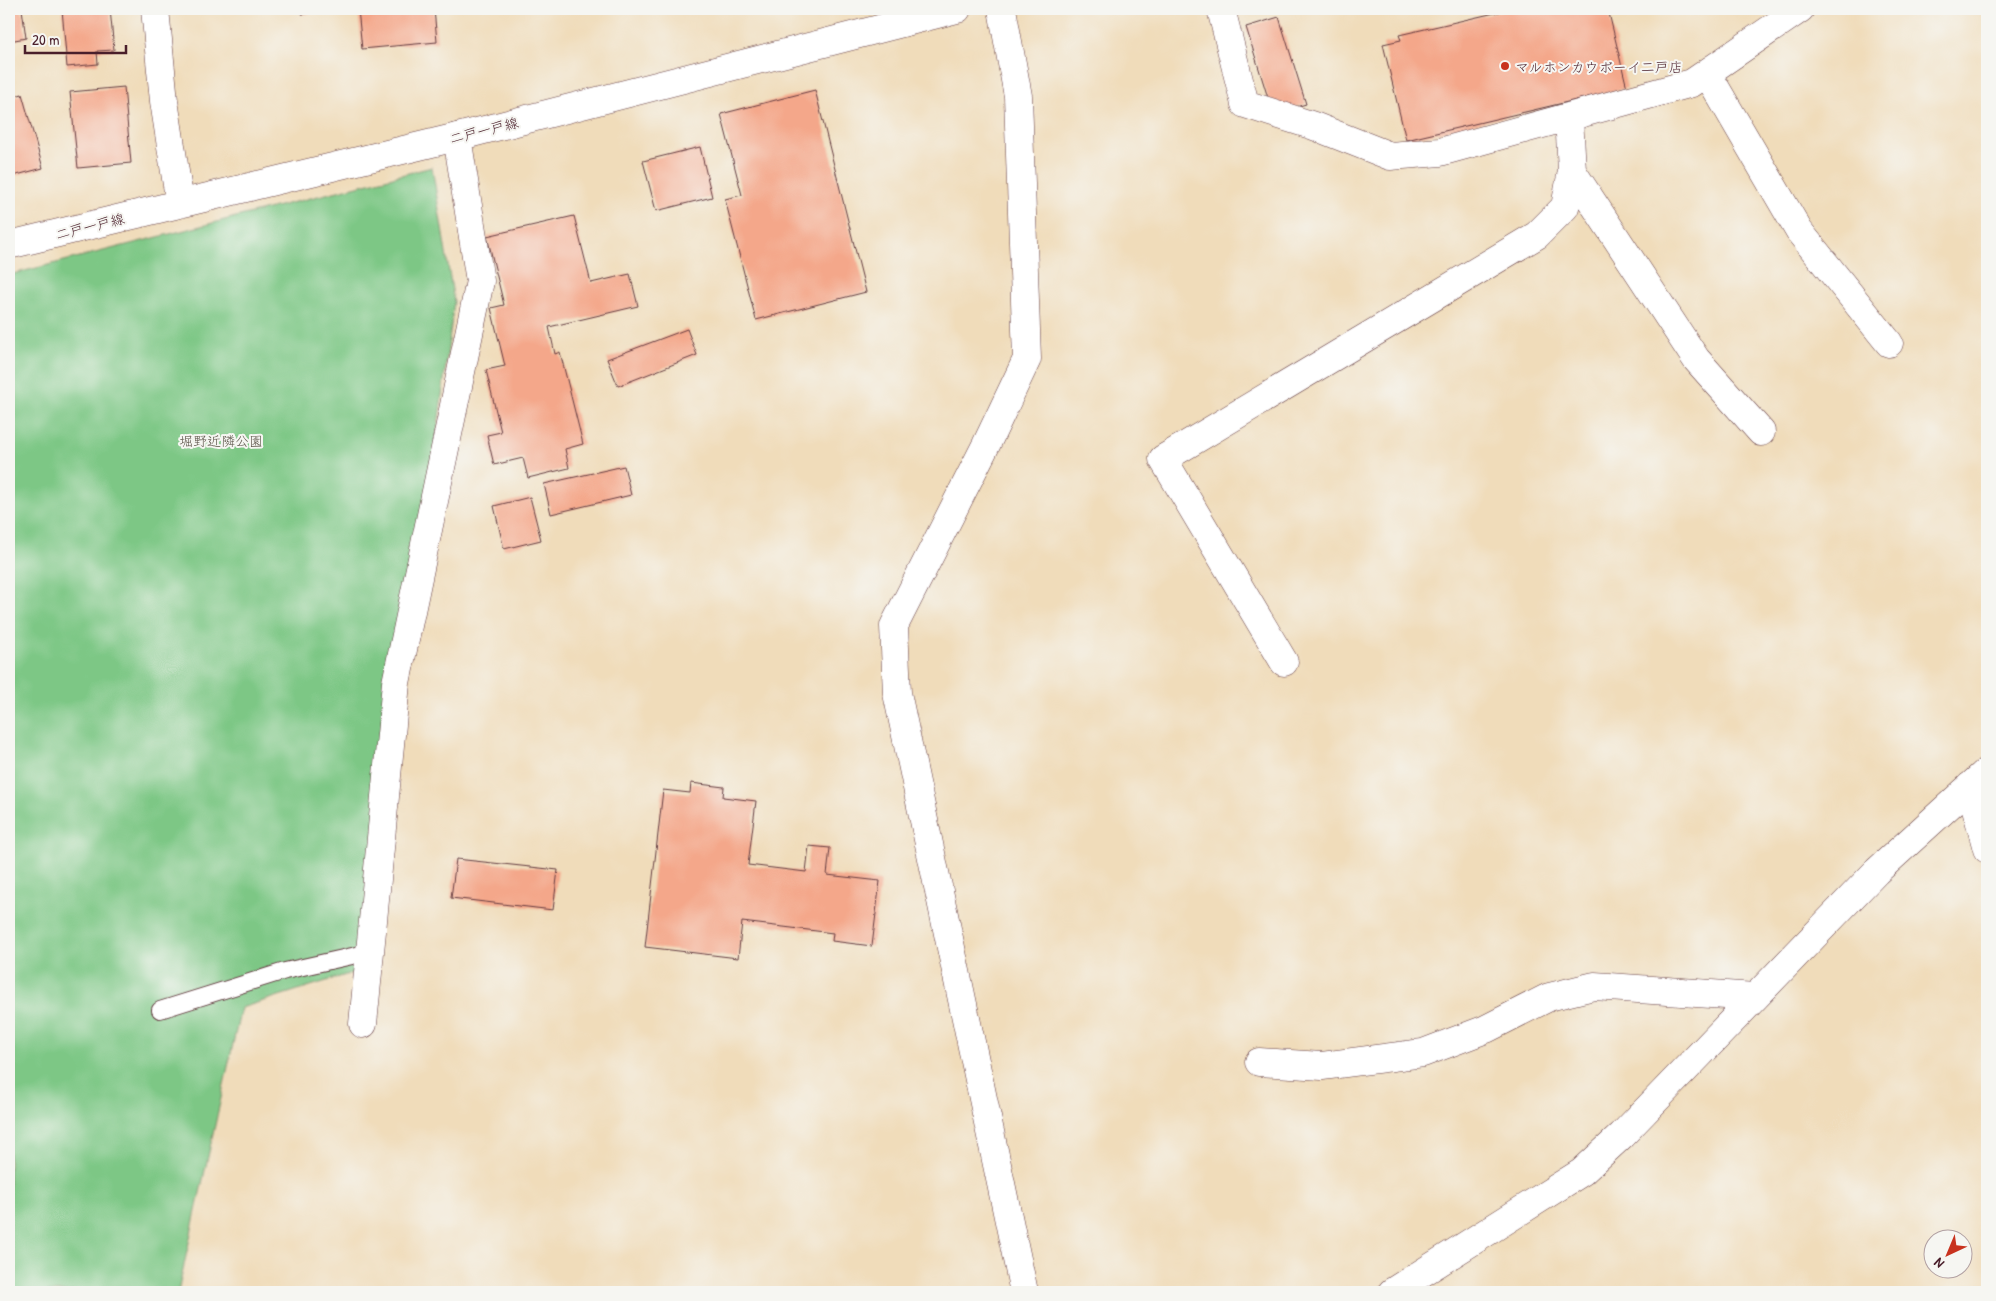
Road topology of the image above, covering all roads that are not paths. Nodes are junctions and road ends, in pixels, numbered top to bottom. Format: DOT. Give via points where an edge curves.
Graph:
graph roads {
  1 [pos="155,9"];
  2 [pos="957,9"];
  3 [pos="1002,9"];
  4 [pos="1221,9"];
  5 [pos="1800,9"];
  6 [pos="1707,73"];
  7 [pos="1569,117"];
  8 [pos="457,137"];
  9 [pos="1572,172"];
  10 [pos="180,204"];
  11 [pos="9,245"];
  12 [pos="1889,344"];
  13 [pos="1761,432"];
  14 [pos="1284,662"];
  15 [pos="1979,779"];
  16 [pos="1987,849"];
  17 [pos="370,952"];
  18 [pos="1755,997"];
  19 [pos="160,1010"];
  20 [pos="363,1024"];
  21 [pos="1259,1062"];
  22 [pos="1024,1292"];
  23 [pos="1392,1292"];
  1 -- 10 [label="street" via="164,101"];
  2 -- 8 [label="street, 二戸一戸線"];
  3 -- 22 [label="street" via="1018,96 1027,359 894,626 898,693"];
  4 -- 7 [label="street" via="1245,104 1314,126 1390,156 1440,152"];
  5 -- 6 [label="street"];
  6 -- 7 [label="street" via="1692,84"];
  6 -- 12 [label="street" via="1799,231"];
  7 -- 9 [label="street"];
  8 -- 10 [label="street, 二戸一戸線"];
  8 -- 17 [label="street" via="480,281 396,683"];
  9 -- 13 [label="street" via="1696,359"];
  9 -- 14 [label="street" via="1565,207 1537,236 1164,459"];
  10 -- 11 [label="street, 二戸一戸線"];
  15 -- 16 [label="street"];
  15 -- 18 [label="street" via="1876,872"];
  17 -- 19 [label="lane" via="285,971"];
  17 -- 20 [label="street"];
  18 -- 21 [label="street" via="1594,986 1549,997 1486,1029 1424,1053 1322,1066"];
  18 -- 23 [label="street" via="1582,1172"];
}
